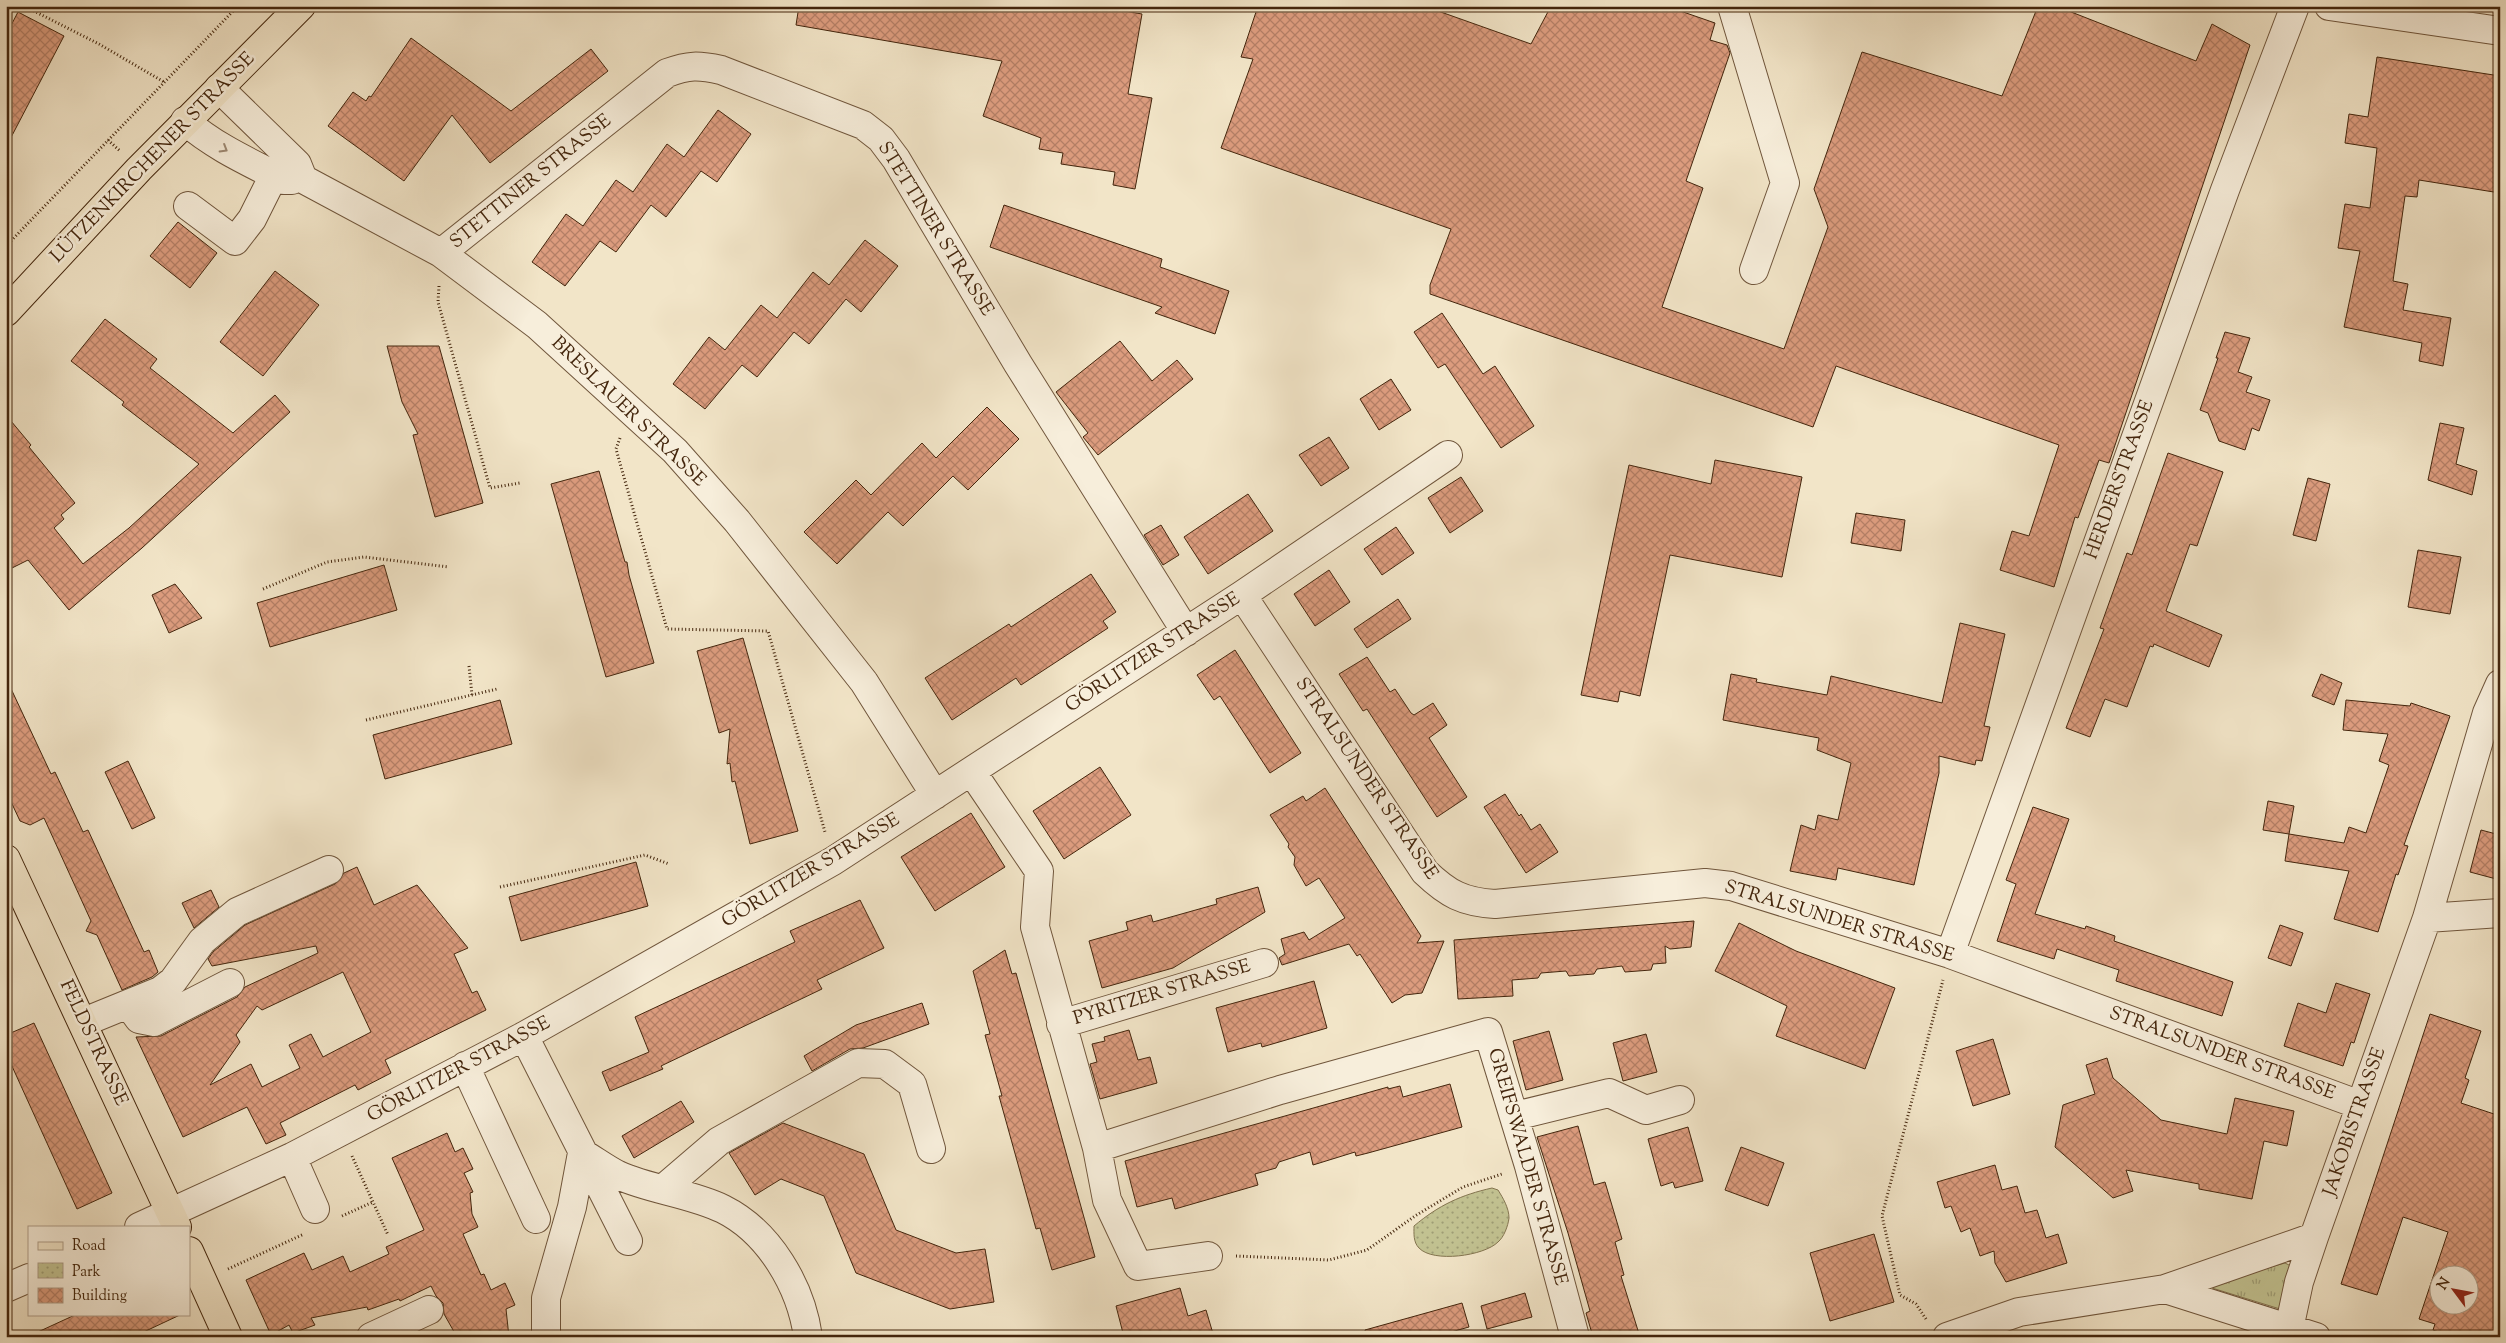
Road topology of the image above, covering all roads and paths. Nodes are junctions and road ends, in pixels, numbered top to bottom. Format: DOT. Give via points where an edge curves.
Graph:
graph roads {
  1 [pos="8,6"];
  2 [pos="24,6"];
  3 [pos="238,6"];
  4 [pos="300,6"];
  5 [pos="1732,6"];
  6 [pos="2295,6"];
  7 [pos="2329,6"];
  8 [pos="6,10"];
  9 [pos="2500,31"];
  10 [pos="164,82"];
  11 [pos="218,88"];
  12 [pos="185,120"];
  13 [pos="274,175"];
  14 [pos="303,179"];
  15 [pos="188,206"];
  16 [pos="6,246"];
  17 [pos="441,253"];
  18 [pos="1754,270"];
  19 [pos="6,312"];
  20 [pos="631,410"];
  21 [pos="1448,455"];
  22 [pos="520,483"];
  23 [pos="449,567"];
  24 [pos="263,589"];
  25 [pos="1242,595"];
  26 [pos="1186,632"];
  27 [pos="469,666"];
  28 [pos="2500,684"];
  29 [pos="497,688"];
  30 [pos="472,694"];
  31 [pos="366,720"];
  32 [pos="972,772"];
  33 [pos="935,795"];
  34 [pos="6,859"];
  35 [pos="833,861"];
  36 [pos="670,864"];
  37 [pos="329,870"];
  38 [pos="500,887"];
  39 [pos="2500,913"];
  40 [pos="2427,918"];
  41 [pos="1950,954"];
  42 [pos="1264,963"];
  43 [pos="230,983"];
  44 [pos="128,1004"];
  45 [pos="84,1022"];
  46 [pos="1060,1024"];
  47 [pos="524,1036"];
  48 [pos="466,1066"];
  49 [pos="1680,1100"];
  50 [pos="2360,1105"];
  51 [pos="1515,1116"];
  52 [pos="341,1132"];
  53 [pos="1097,1148"];
  54 [pos="932,1149"];
  55 [pos="582,1152"];
  56 [pos="292,1157"];
  57 [pos="1529,1166"];
  58 [pos="664,1190"];
  59 [pos="373,1202"];
  60 [pos="536,1219"];
  61 [pos="174,1220"];
  62 [pos="320,1220"];
  63 [pos="145,1226"];
  64 [pos="388,1235"];
  65 [pos="2314,1237"];
  66 [pos="628,1241"];
  67 [pos="190,1253"];
  68 [pos="1208,1256"];
  69 [pos="28,1278"];
  70 [pos="202,1281"];
  71 [pos="6,1288"];
  72 [pos="2165,1289"];
  73 [pos="428,1310"];
  74 [pos="1937,1329"];
  75 [pos="2289,1329"];
  76 [pos="228,1337"];
  77 [pos="371,1337"];
  78 [pos="546,1337"];
  79 [pos="808,1337"];
  80 [pos="1575,1337"];
  81 [pos="2316,1337"];
  1 -- 8 [label="path"];
  2 -- 10 [label="path"];
  3 -- 10 [label="path"];
  4 -- 11 [label="main road, LÜTZENKIRCHENER STRASSE"];
  5 -- 18 [label="street" via="1785,183"];
  6 -- 41 [label="street, HERDERSTRASSE" via="2221,199"];
  7 -- 9 [label="street"];
  10 -- 16 [label="path"];
  11 -- 12 [label="main road, LÜTZENKIRCHENER STRASSE"];
  11 -- 14 [label="street" via="297,164"];
  12 -- 13 [label="street, BRESLAUER STRASSE, one-way" via="206,138"];
  12 -- 19 [label="main road, LÜTZENKIRCHENER STRASSE"];
  13 -- 14 [label="street, BRESLAUER STRASSE" via="284,180"];
  13 -- 15 [label="street" via="252,219 236,241"];
  14 -- 17 [label="street, BRESLAUER STRASSE"];
  17 -- 20 [label="street, BRESLAUER STRASSE" via="537,325"];
  17 -- 22 [label="path" via="438,302 490,488"];
  17 -- 26 [label="street, STETTINER STRASSE" via="667,73 684,67 699,65 720,70 864,125 881,139 896,159 1018,364"];
  20 -- 33 [label="street, BRESLAUER STRASSE" via="675,451 755,544 864,682"];
  20 -- 35 [label="path" via="616,449 667,629 768,631"];
  21 -- 25 [label="street, GÖRLITZER STRASSE"];
  23 -- 24 [label="path" via="364,557 327,562"];
  25 -- 26 [label="street, GÖRLITZER STRASSE"];
  25 -- 41 [label="street, STRALSUNDER STRASSE" via="1425,872 1455,896 1472,902 1495,904 1705,884 1731,886"];
  26 -- 32 [label="street, GÖRLITZER STRASSE"];
  27 -- 30 [label="path"];
  28 -- 40 [label="street, JAKOBISTRASSE" via="2487,713"];
  29 -- 30 [label="path"];
  30 -- 31 [label="path"];
  32 -- 33 [label="street, GÖRLITZER STRASSE"];
  32 -- 46 [label="street, PYRITZER STRASSE" via="1039,871 1035,927"];
  33 -- 35 [label="street, GÖRLITZER STRASSE"];
  34 -- 45 [label="main road, FELDSTRASSE"];
  35 -- 47 [label="street, GÖRLITZER STRASSE"];
  36 -- 38 [label="path" via="645,855"];
  37 -- 44 [label="street" via="237,912 202,941 173,981 160,991"];
  39 -- 40 [label="street"];
  40 -- 50 [label="street, JAKOBISTRASSE"];
  41 -- 50 [label="street, STRALSUNDER STRASSE"];
  41 -- 74 [label="path" via="1882,1216 1900,1295 1916,1304"];
  42 -- 46 [label="street, PYRITZER STRASSE"];
  43 -- 44 [label="street" via="154,1022 139,1019"];
  44 -- 45 [label="street"];
  45 -- 61 [label="main road, FELDSTRASSE"];
  46 -- 53 [label="street, PYRITZER STRASSE"];
  47 -- 48 [label="street, GÖRLITZER STRASSE"];
  47 -- 55 [label="street"];
  48 -- 52 [label="street, GÖRLITZER STRASSE"];
  48 -- 60 [label="street"];
  49 -- 51 [label="street" via="1646,1110 1609,1093"];
  50 -- 65 [label="street, JAKOBISTRASSE"];
  51 -- 53 [label="street, GREIFSWALDER STRASSE" via="1488,1032 1280,1090"];
  51 -- 57 [label="street, GREIFSWALDER STRASSE"];
  52 -- 56 [label="street, GÖRLITZER STRASSE"];
  52 -- 59 [label="path"];
  53 -- 68 [label="street, PYRITZER STRASSE" via="1107,1200 1138,1266"];
  54 -- 58 [label="street" via="912,1084 885,1064 858,1064 720,1141"];
  55 -- 58 [label="street" via="618,1175"];
  55 -- 66 [label="street"];
  55 -- 78 [label="street" via="572,1207 546,1298"];
  56 -- 61 [label="street, GÖRLITZER STRASSE"];
  56 -- 62 [label="street"];
  57 -- 68 [label="path" via="1463,1187 1367,1250 1330,1260"];
  57 -- 80 [label="street, GREIFSWALDER STRASSE"];
  58 -- 79 [label="street" via="722,1208 750,1225 788,1277 800,1302"];
  59 -- 62 [label="path"];
  59 -- 64 [label="path"];
  61 -- 63 [label="street, GÖRLITZER STRASSE"];
  62 -- 70 [label="path"];
  65 -- 72 [label="street"];
  65 -- 75 [label="street, JAKOBISTRASSE" via="2299,1282"];
  67 -- 70 [label="main road"];
  69 -- 71 [label="street"];
  70 -- 76 [label="main road"];
  72 -- 74 [label="street" via="2019,1312"];
  72 -- 75 [label="street"];
  73 -- 77 [label="street"];
  75 -- 81 [label="street"];
}
